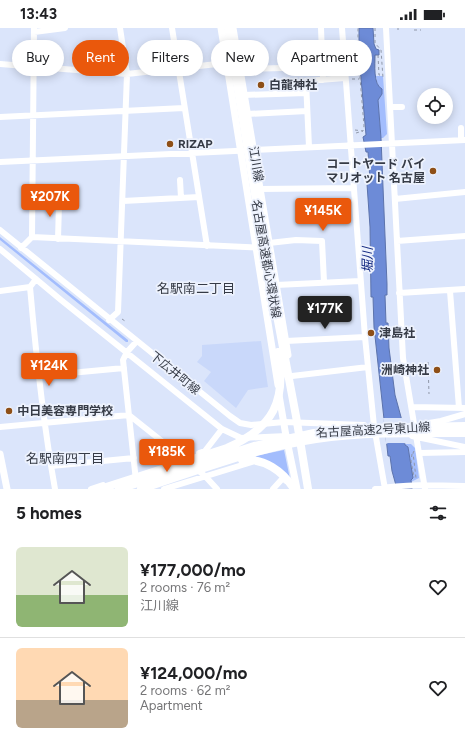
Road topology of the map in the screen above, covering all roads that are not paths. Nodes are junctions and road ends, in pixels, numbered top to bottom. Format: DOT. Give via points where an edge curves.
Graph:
graph roads {
  1 [pos="65,28"];
  2 [pos="120,28"];
  3 [pos="172,28"];
  4 [pos="221,28"];
  5 [pos="228,28"];
  6 [pos="233,28"];
  7 [pos="321,28"];
  8 [pos="340,28"];
  9 [pos="386,28"];
  10 [pos="34,30"];
  11 [pos="122,40"];
  12 [pos="174,40"];
  13 [pos="223,40"];
  14 [pos="235,40"];
  15 [pos="321,40"];
  16 [pos="0,64"];
  17 [pos="12,65"];
  18 [pos="34,76"];
  19 [pos="127,76"];
  20 [pos="180,76"];
  21 [pos="228,76"];
  22 [pos="241,76"];
  23 [pos="323,76"];
  24 [pos="347,79"];
  25 [pos="323,80"];
  26 [pos="306,93"];
  27 [pos="244,95"];
  28 [pos="390,107"];
  29 [pos="402,107"];
  30 [pos="184,108"];
  31 [pos="125,111"];
  32 [pos="307,111"];
  33 [pos="247,114"];
  34 [pos="33,115"];
  35 [pos="0,117"];
  36 [pos="461,128"];
  37 [pos="463,140"];
  38 [pos="392,143"];
  39 [pos="351,145"];
  40 [pos="310,147"];
  41 [pos="253,150"];
  42 [pos="240,151"];
  43 [pos="193,152"];
  44 [pos="124,156"];
  45 [pos="33,161"];
  46 [pos="0,162"];
  47 [pos="180,180"];
  48 [pos="354,188"];
  49 [pos="260,189"];
  50 [pos="465,192"];
  51 [pos="199,197"];
  52 [pos="181,198"];
  53 [pos="394,198"];
  54 [pos="123,201"];
  55 [pos="33,205"];
  56 [pos="0,230"];
  57 [pos="261,231"];
  58 [pos="465,236"];
  59 [pos="32,237"];
  60 [pos="58,239"];
  61 [pos="397,241"];
  62 [pos="121,242"];
  63 [pos="207,246"];
  64 [pos="269,246"];
  65 [pos="21,248"];
  66 [pos="256,248"];
  67 [pos="0,249"];
  68 [pos="36,279"];
  69 [pos="360,281"];
  70 [pos="324,282"];
  71 [pos="276,284"];
  72 [pos="30,287"];
  73 [pos="465,289"];
  74 [pos="0,291"];
  75 [pos="450,291"];
  76 [pos="400,293"];
  77 [pos="109,320"];
  78 [pos="365,337"];
  79 [pos="286,341"];
  80 [pos="136,342"];
  81 [pos="127,352"];
  82 [pos="368,366"];
  83 [pos="124,368"];
  84 [pos="38,376"];
  85 [pos="292,376"];
  86 [pos="412,407"];
  87 [pos="462,408"];
  88 [pos="465,414"];
  89 [pos="129,415"];
  90 [pos="44,422"];
  91 [pos="284,422"];
  92 [pos="465,422"];
  93 [pos="301,423"];
  94 [pos="415,425"];
  95 [pos="374,426"];
  96 [pos="465,426"];
  97 [pos="0,427"];
  98 [pos="222,429"];
  99 [pos="437,430"];
  100 [pos="465,433"];
  101 [pos="376,436"];
  102 [pos="417,436"];
  103 [pos="303,437"];
  104 [pos="465,437"];
  105 [pos="241,438"];
  106 [pos="284,440"];
  107 [pos="234,445"];
  108 [pos="465,446"];
  109 [pos="420,452"];
  110 [pos="465,452"];
  111 [pos="0,454"];
  112 [pos="134,458"];
  113 [pos="183,458"];
  114 [pos="258,460"];
  115 [pos="51,466"];
  116 [pos="136,474"];
  117 [pos="205,476"];
  118 [pos="282,478"];
  119 [pos="422,484"];
  120 [pos="465,486"];
  121 [pos="387,488"];
  122 [pos="7,489"];
  123 [pos="55,489"];
  124 [pos="91,489"];
  125 [pos="100,489"];
  126 [pos="119,489"];
  127 [pos="137,489"];
  128 [pos="141,489"];
  129 [pos="156,489"];
  130 [pos="164,489"];
  131 [pos="217,489"];
  132 [pos="273,489"];
  133 [pos="295,489"];
  134 [pos="308,489"];
  135 [pos="312,489"];
  136 [pos="375,489"];
  1 -- 10 [label="street"];
  2 -- 11 [label="street"];
  3 -- 12 [label="street"];
  4 -- 13 [label="main road, 江川線"];
  5 -- 57 [label="highway, 名古屋高速都心環状線"];
  6 -- 14 [label="main road, 江川線"];
  7 -- 15 [label="street"];
  8 -- 24 [label="street"];
  9 -- 28 [label="street"];
  16 -- 17 [label="street"];
  18 -- 34 [label="street"];
  19 -- 31 [label="street"];
  20 -- 30 [label="street"];
  21 -- 42 [label="main road, 江川線"];
  22 -- 27 [label="main road, 江川線"];
  23 -- 25 [label="street"];
  24 -- 25 [label="street"];
  24 -- 39 [label="street"];
  25 -- 26 [label="street" via="306,81"];
  26 -- 27 [label="street"];
  26 -- 32 [label="street"];
  27 -- 33 [label="main road, 江川線"];
  28 -- 29 [label="street"];
  28 -- 38 [label="street"];
  30 -- 31 [label="street"];
  30 -- 43 [label="street"];
  31 -- 34 [label="street"];
  31 -- 44 [label="street"];
  32 -- 33 [label="street"];
  32 -- 40 [label="street"];
  33 -- 41 [label="main road, 江川線"];
  34 -- 35 [label="street"];
  34 -- 45 [label="street"];
  36 -- 37 [label="street"];
  37 -- 38 [label="street"];
  38 -- 39 [label="street"];
  38 -- 53 [label="street"];
  39 -- 40 [label="street"];
  39 -- 48 [label="street"];
  40 -- 41 [label="street"];
  41 -- 42 [label="street"];
  41 -- 49 [label="main road, 江川線"];
  42 -- 43 [label="street"];
  42 -- 66 [label="main road, 江川線"];
  43 -- 44 [label="street"];
  43 -- 51 [label="street"];
  44 -- 45 [label="street"];
  44 -- 54 [label="street"];
  45 -- 46 [label="street"];
  45 -- 55 [label="street"];
  47 -- 52 [label="street"];
  48 -- 49 [label="street"];
  48 -- 69 [label="street"];
  49 -- 64 [label="main road, 江川線"];
  50 -- 53 [label="street"];
  51 -- 52 [label="street"];
  51 -- 63 [label="street"];
  52 -- 54 [label="street"];
  53 -- 61 [label="street"];
  54 -- 62 [label="street"];
  55 -- 59 [label="street"];
  55 -- 60 [label="street" via="59,204"];
  56 -- 65 [label="street, 下広井町線"];
  57 -- 125 [label="highway" via="260,253 280,369 278,399 271,416 260,429 244,441"];
  57 -- 134 [label="highway, 名古屋高速都心環状線"];
  58 -- 61 [label="street"];
  59 -- 60 [label="street"];
  59 -- 65 [label="street"];
  60 -- 62 [label="street"];
  61 -- 76 [label="street"];
  62 -- 63 [label="street"];
  62 -- 77 [label="street" via="118,312"];
  63 -- 66 [label="street"];
  64 -- 66 [label="street"];
  64 -- 70 [label="street" via="296,240 322,241"];
  64 -- 71 [label="main road, 江川線"];
  65 -- 77 [label="street, 下広井町線"];
  66 -- 91 [label="main road, 江川線"];
  67 -- 68 [label="street, 下広井町線"];
  68 -- 72 [label="street"];
  68 -- 81 [label="street, 下広井町線"];
  69 -- 70 [label="street"];
  69 -- 78 [label="street"];
  70 -- 71 [label="street"];
  71 -- 79 [label="main road, 江川線"];
  72 -- 74 [label="street"];
  72 -- 84 [label="street"];
  73 -- 75 [label="street"];
  75 -- 76 [label="street"];
  75 -- 87 [label="street"];
  76 -- 86 [label="street" via="404,365"];
  77 -- 80 [label="street, 下広井町線"];
  78 -- 79 [label="street"];
  78 -- 82 [label="street"];
  79 -- 85 [label="main road, 江川線"];
  80 -- 81 [label="street"];
  80 -- 91 [label="street, 下広井町線" via="240,423 251,425"];
  81 -- 83 [label="street" via="123,360"];
  81 -- 98 [label="street, 下広井町線"];
  82 -- 85 [label="street"];
  82 -- 95 [label="street"];
  83 -- 84 [label="street"];
  83 -- 89 [label="street"];
  84 -- 90 [label="street"];
  85 -- 93 [label="main road, 江川線"];
  86 -- 87 [label="street"];
  86 -- 94 [label="street"];
  88 -- 94 [label="street, 下広井町線"];
  89 -- 90 [label="street"];
  89 -- 112 [label="street"];
  89 -- 113 [label="street"];
  90 -- 97 [label="street"];
  90 -- 115 [label="street"];
  91 -- 93 [label="street, 下広井町線"];
  91 -- 106 [label="main road, 江川線"];
  92 -- 99 [label="highway" via="449,422"];
  93 -- 95 [label="street, 下広井町線"];
  93 -- 103 [label="main road, 江川線"];
  94 -- 95 [label="street, 下広井町線"];
  94 -- 102 [label="street"];
  95 -- 101 [label="street"];
  96 -- 99 [label="highway, 名古屋高速2号東山線"];
  98 -- 105 [label="street, 下広井町線"];
  98 -- 113 [label="street" via="205,451"];
  99 -- 100 [label="highway, 名古屋高速2号東山線"];
  99 -- 104 [label="highway" via="446,437"];
  99 -- 106 [label="highway, 名古屋高速2号東山線" via="337,430"];
  101 -- 102 [label="street, 下広井町線"];
  101 -- 103 [label="street, 下広井町線"];
  101 -- 121 [label="street"];
  102 -- 108 [label="street, 下広井町線"];
  102 -- 109 [label="street"];
  103 -- 106 [label="street, 下広井町線"];
  103 -- 135 [label="main road, 江川線"];
  105 -- 106 [label="street, 下広井町線"];
  105 -- 107 [label="street"];
  106 -- 126 [label="highway" via="254,446"];
  106 -- 128 [label="highway" via="257,452"];
  106 -- 133 [label="main road, 江川線"];
  107 -- 114 [label="street"];
  107 -- 117 [label="street"];
  109 -- 110 [label="street"];
  109 -- 119 [label="street"];
  111 -- 122 [label="main road"];
  112 -- 115 [label="street"];
  112 -- 116 [label="street"];
  113 -- 116 [label="street"];
  113 -- 117 [label="street"];
  114 -- 117 [label="street"];
  114 -- 118 [label="street"];
  115 -- 123 [label="street"];
  116 -- 124 [label="street"];
  116 -- 127 [label="street"];
  117 -- 130 [label="street"];
  117 -- 131 [label="street"];
  118 -- 132 [label="street"];
  118 -- 133 [label="street"];
  119 -- 120 [label="street"];
  119 -- 121 [label="street"];
  121 -- 136 [label="street"];
  129 -- 133 [label="highway" via="206,467 232,460 245,460 270,465"];
}
